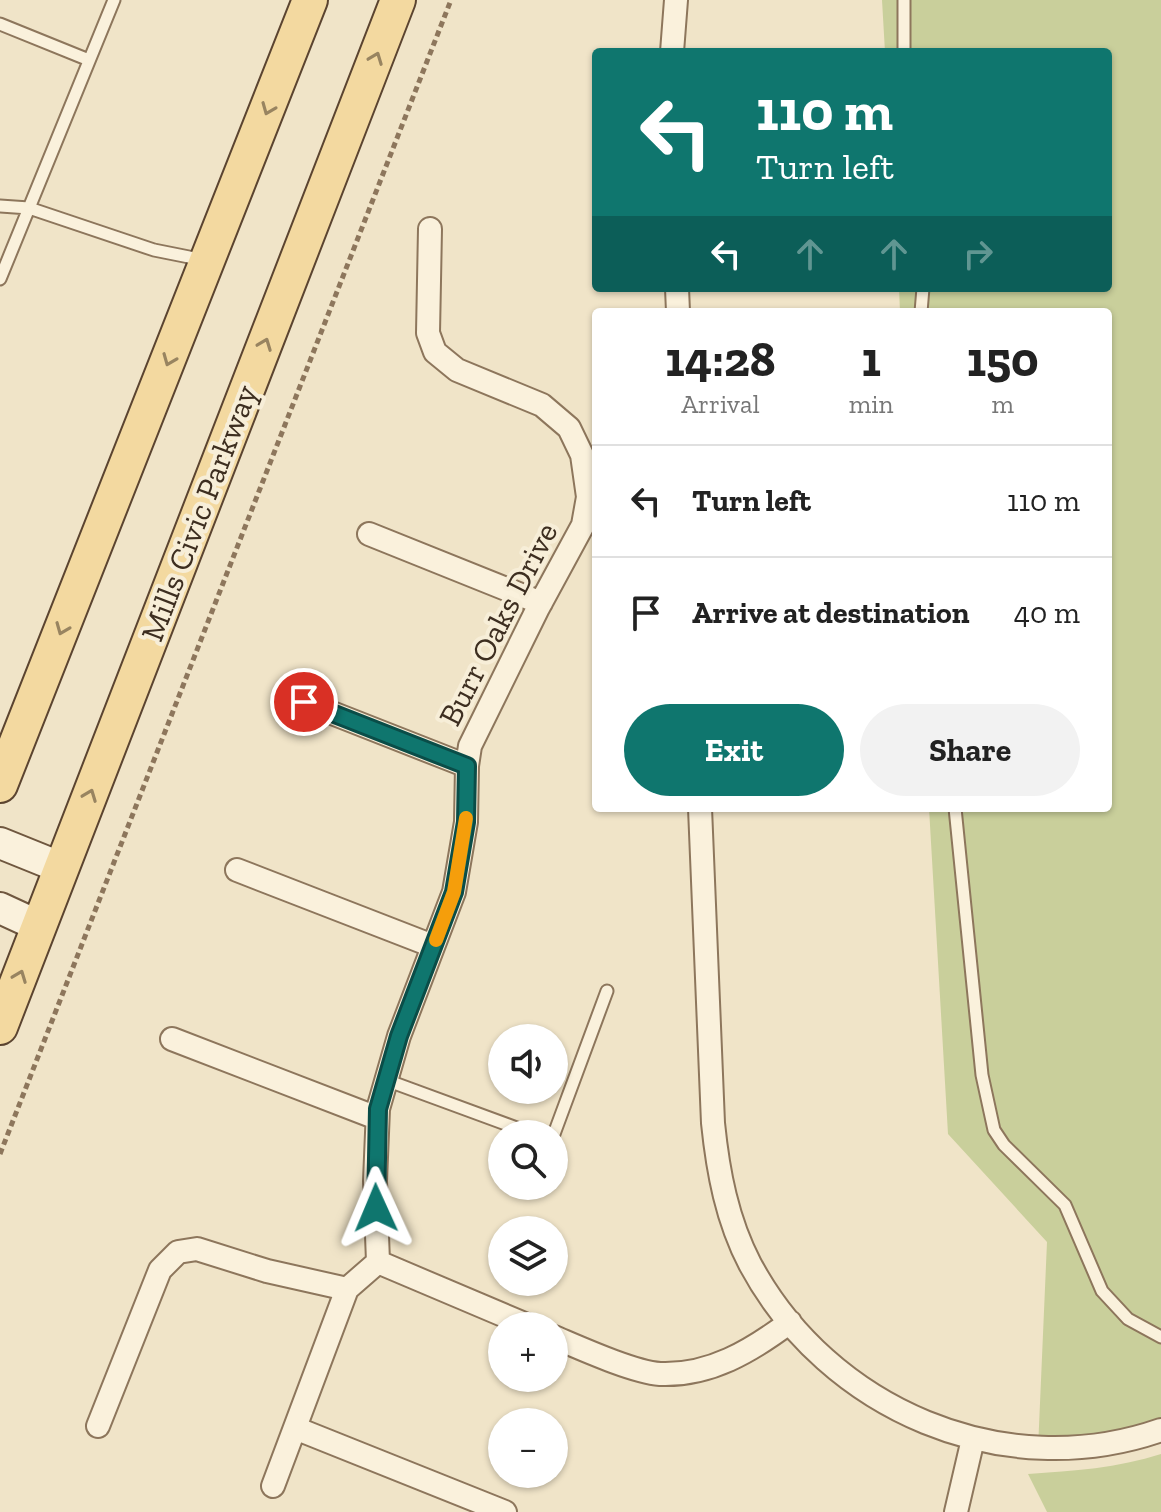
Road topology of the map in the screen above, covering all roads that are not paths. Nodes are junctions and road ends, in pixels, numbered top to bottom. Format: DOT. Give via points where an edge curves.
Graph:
graph roads {
  1 [pos="114,0"];
  2 [pos="310,0"];
  3 [pos="398,0"];
  4 [pos="676,0"];
  5 [pos="904,0"];
  6 [pos="0,24"];
  7 [pos="672,48"];
  8 [pos="904,48"];
  9 [pos="89,60"];
  10 [pos="0,206"];
  11 [pos="29,208"];
  12 [pos="430,229"];
  13 [pos="208,261"];
  14 [pos="0,279"];
  15 [pos="590,516"];
  16 [pos="369,534"];
  17 [pos="541,603"];
  18 [pos="304,702"];
  19 [pos="467,766"];
  20 [pos="0,785"];
  21 [pos="700,812"];
  22 [pos="955,812"];
  23 [pos="0,843"];
  24 [pos="62,868"];
  25 [pos="237,870"];
  26 [pos="0,908"];
  27 [pos="39,926"];
  28 [pos="433,946"];
  29 [pos="607,991"];
  30 [pos="0,1027"];
  31 [pos="172,1039"];
  32 [pos="386,1080"];
  33 [pos="377,1118"];
  34 [pos="495,1120"];
  35 [pos="559,1120"];
  36 [pos="378,1262"];
  37 [pos="347,1289"];
  38 [pos="496,1312"];
  39 [pos="790,1322"];
  40 [pos="1161,1337"];
  41 [pos="568,1343"];
  42 [pos="98,1426"];
  43 [pos="295,1428"];
  44 [pos="1161,1430"];
  45 [pos="973,1439"];
  46 [pos="273,1486"];
  47 [pos="505,1512"];
  48 [pos="956,1512"];
  1 -- 9 [label="lane"];
  2 -- 13 [label="main road, one-way"];
  24 -- 3 [label="main road, Mills Civic Parkway, one-way"];
  4 -- 7 [label="street"];
  5 -- 8 [label="lane"];
  6 -- 9 [label="lane"];
  9 -- 11 [label="lane"];
  10 -- 11 [label="lane"];
  11 -- 13 [label="lane" via="154,250"];
  11 -- 14 [label="lane"];
  12 -- 15 [label="street, Burr Oaks Drive" via="428,333 435,352 457,370 542,405 569,428 582,455"];
  13 -- 20 [label="main road, one-way"];
  15 -- 17 [label="street, Burr Oaks Drive"];
  16 -- 17 [label="street"];
  17 -- 19 [label="street, Burr Oaks Drive" via="470,746"];
  18 -- 19 [label="street"];
  19 -- 28 [label="street, Burr Oaks Drive" via="466,822 454,892"];
  21 -- 39 [label="street" via="718,1168 730,1217 750,1263"];
  22 -- 40 [label="lane" via="982,1075 994,1130 1065,1205 1102,1291 1115,1308"];
  23 -- 24 [label="street"];
  24 -- 27 [label="main road, Mills Civic Parkway"];
  25 -- 28 [label="street"];
  26 -- 27 [label="street"];
  30 -- 27 [label="main road, Mills Civic Parkway, one-way"];
  28 -- 32 [label="street, Burr Oaks Drive"];
  29 -- 35 [label="lane"];
  31 -- 33 [label="street"];
  32 -- 33 [label="street, Burr Oaks Drive"];
  32 -- 34 [label="lane"];
  33 -- 36 [label="street, Burr Oaks Drive"];
  36 -- 37 [label="street"];
  36 -- 38 [label="street"];
  37 -- 42 [label="street" via="197,1249 178,1252 160,1270"];
  37 -- 43 [label="street"];
  39 -- 41 [label="street" via="759,1345 710,1369 658,1374"];
  39 -- 45 [label="street" via="852,1383 895,1410"];
  43 -- 46 [label="street"];
  43 -- 47 [label="street"];
  44 -- 45 [label="street" via="1091,1447 1038,1449"];
  45 -- 48 [label="street"];
}
